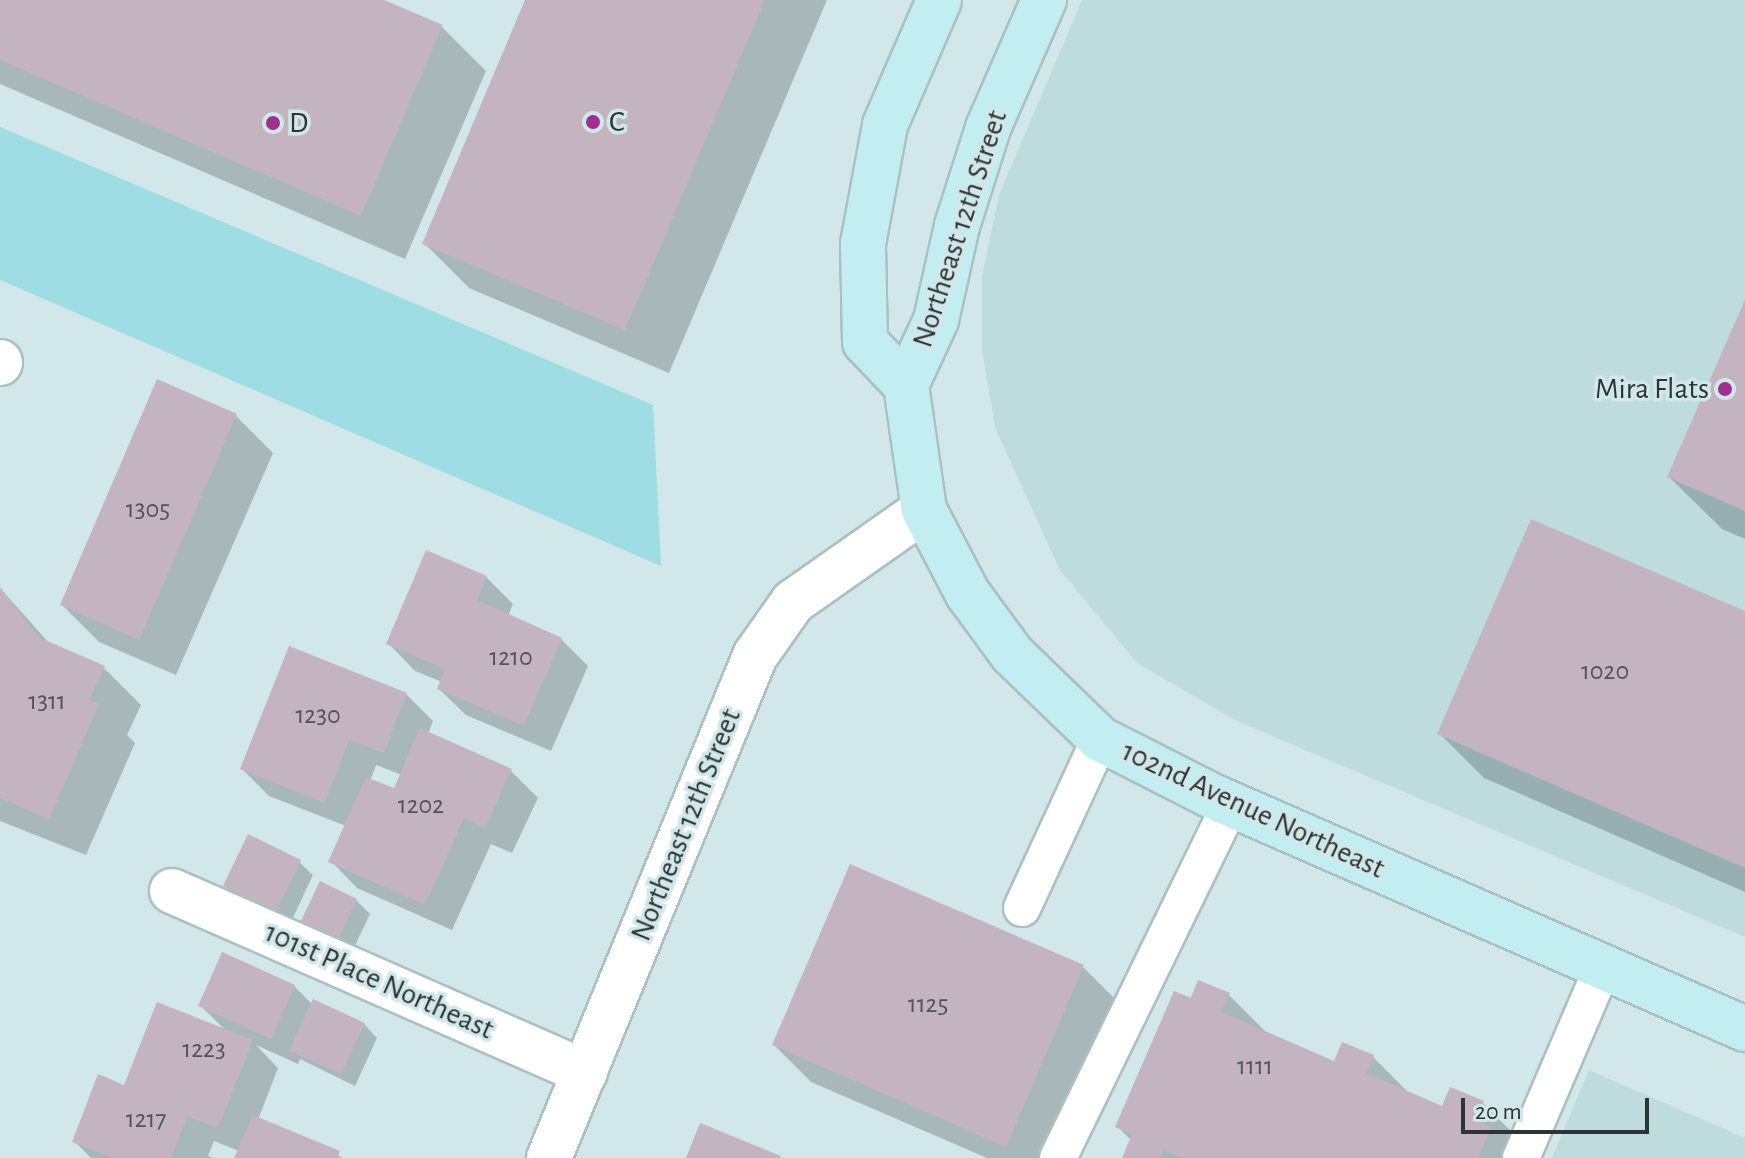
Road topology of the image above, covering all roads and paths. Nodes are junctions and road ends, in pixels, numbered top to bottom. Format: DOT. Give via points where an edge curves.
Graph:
graph roads {
  1 [pos="939,0"];
  2 [pos="1044,0"];
  3 [pos="906,385"];
  4 [pos="924,510"];
  5 [pos="1100,739"];
  6 [pos="1231,804"];
  7 [pos="172,891"];
  8 [pos="1022,908"];
  9 [pos="1603,967"];
  10 [pos="1745,1029"];
  11 [pos="585,1072"];
  12 [pos="549,1158"];
  13 [pos="1058,1158"];
  14 [pos="1521,1158"];
  1 -- 3 [label="street, Northeast 12th Street" via="885,125 863,244 865,342"];
  2 -- 3 [label="street, Northeast 12th Street" via="988,128 957,226 936,320"];
  3 -- 4 [label="street, 102nd Avenue Northeast"];
  4 -- 5 [label="street, 102nd Avenue Northeast" via="968,594 1012,654"];
  4 -- 11 [label="street, Northeast 12th Street" via="793,602 755,656"];
  5 -- 6 [label="street, 102nd Avenue Northeast"];
  5 -- 8 [label="lane"];
  6 -- 9 [label="street, 102nd Avenue Northeast"];
  6 -- 13 [label="lane"];
  7 -- 11 [label="street, 101st Place Northeast"];
  9 -- 10 [label="street, 102nd Avenue Northeast"];
  9 -- 14 [label="lane"];
  11 -- 12 [label="street, Northeast 12th Street"];
}
